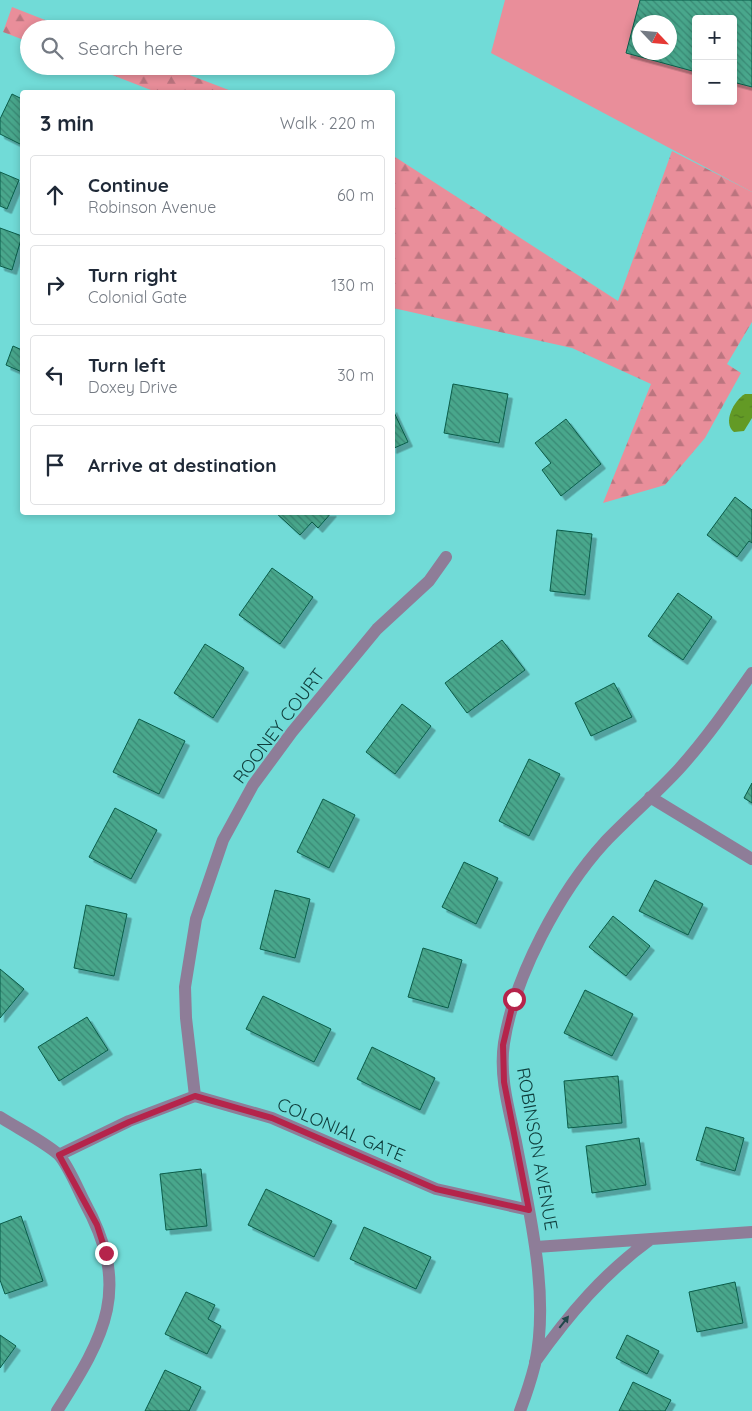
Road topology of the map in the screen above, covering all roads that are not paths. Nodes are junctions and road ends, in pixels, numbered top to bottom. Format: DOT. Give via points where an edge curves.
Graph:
graph roads {
  1 [pos="446,557"];
  2 [pos="752,673"];
  3 [pos="650,797"];
  4 [pos="752,859"];
  5 [pos="195,1096"];
  6 [pos="0,1118"];
  7 [pos="59,1155"];
  8 [pos="529,1210"];
  9 [pos="752,1232"];
  10 [pos="652,1238"];
  11 [pos="536,1247"];
  12 [pos="535,1362"];
  13 [pos="56,1411"];
  14 [pos="520,1411"];
  1 -- 5 [label="street, ROONEY COURT" via="428,581 377,629 292,732 253,785 223,840 196,920 185,987"];
  2 -- 3 [label="street, ROBINSON AVENUE" via="708,735"];
  3 -- 4 [label="street"];
  3 -- 8 [label="street, ROBINSON AVENUE" via="604,844 563,898 534,952 514,999 503,1045 504,1082"];
  5 -- 7 [label="street"];
  5 -- 8 [label="street, COLONIAL GATE" via="272,1118 436,1189"];
  6 -- 7 [label="street"];
  7 -- 13 [label="street" via="97,1225 106,1253 110,1301 105,1324 85,1366"];
  8 -- 11 [label="street, ROBINSON AVENUE"];
  9 -- 10 [label="street"];
  10 -- 11 [label="street"];
  12 -- 10 [label="street, one-way" via="591,1291"];
  11 -- 12 [label="street, ROBINSON AVENUE" via="539,1316"];
  12 -- 14 [label="street, ROBINSON AVENUE"];
}
